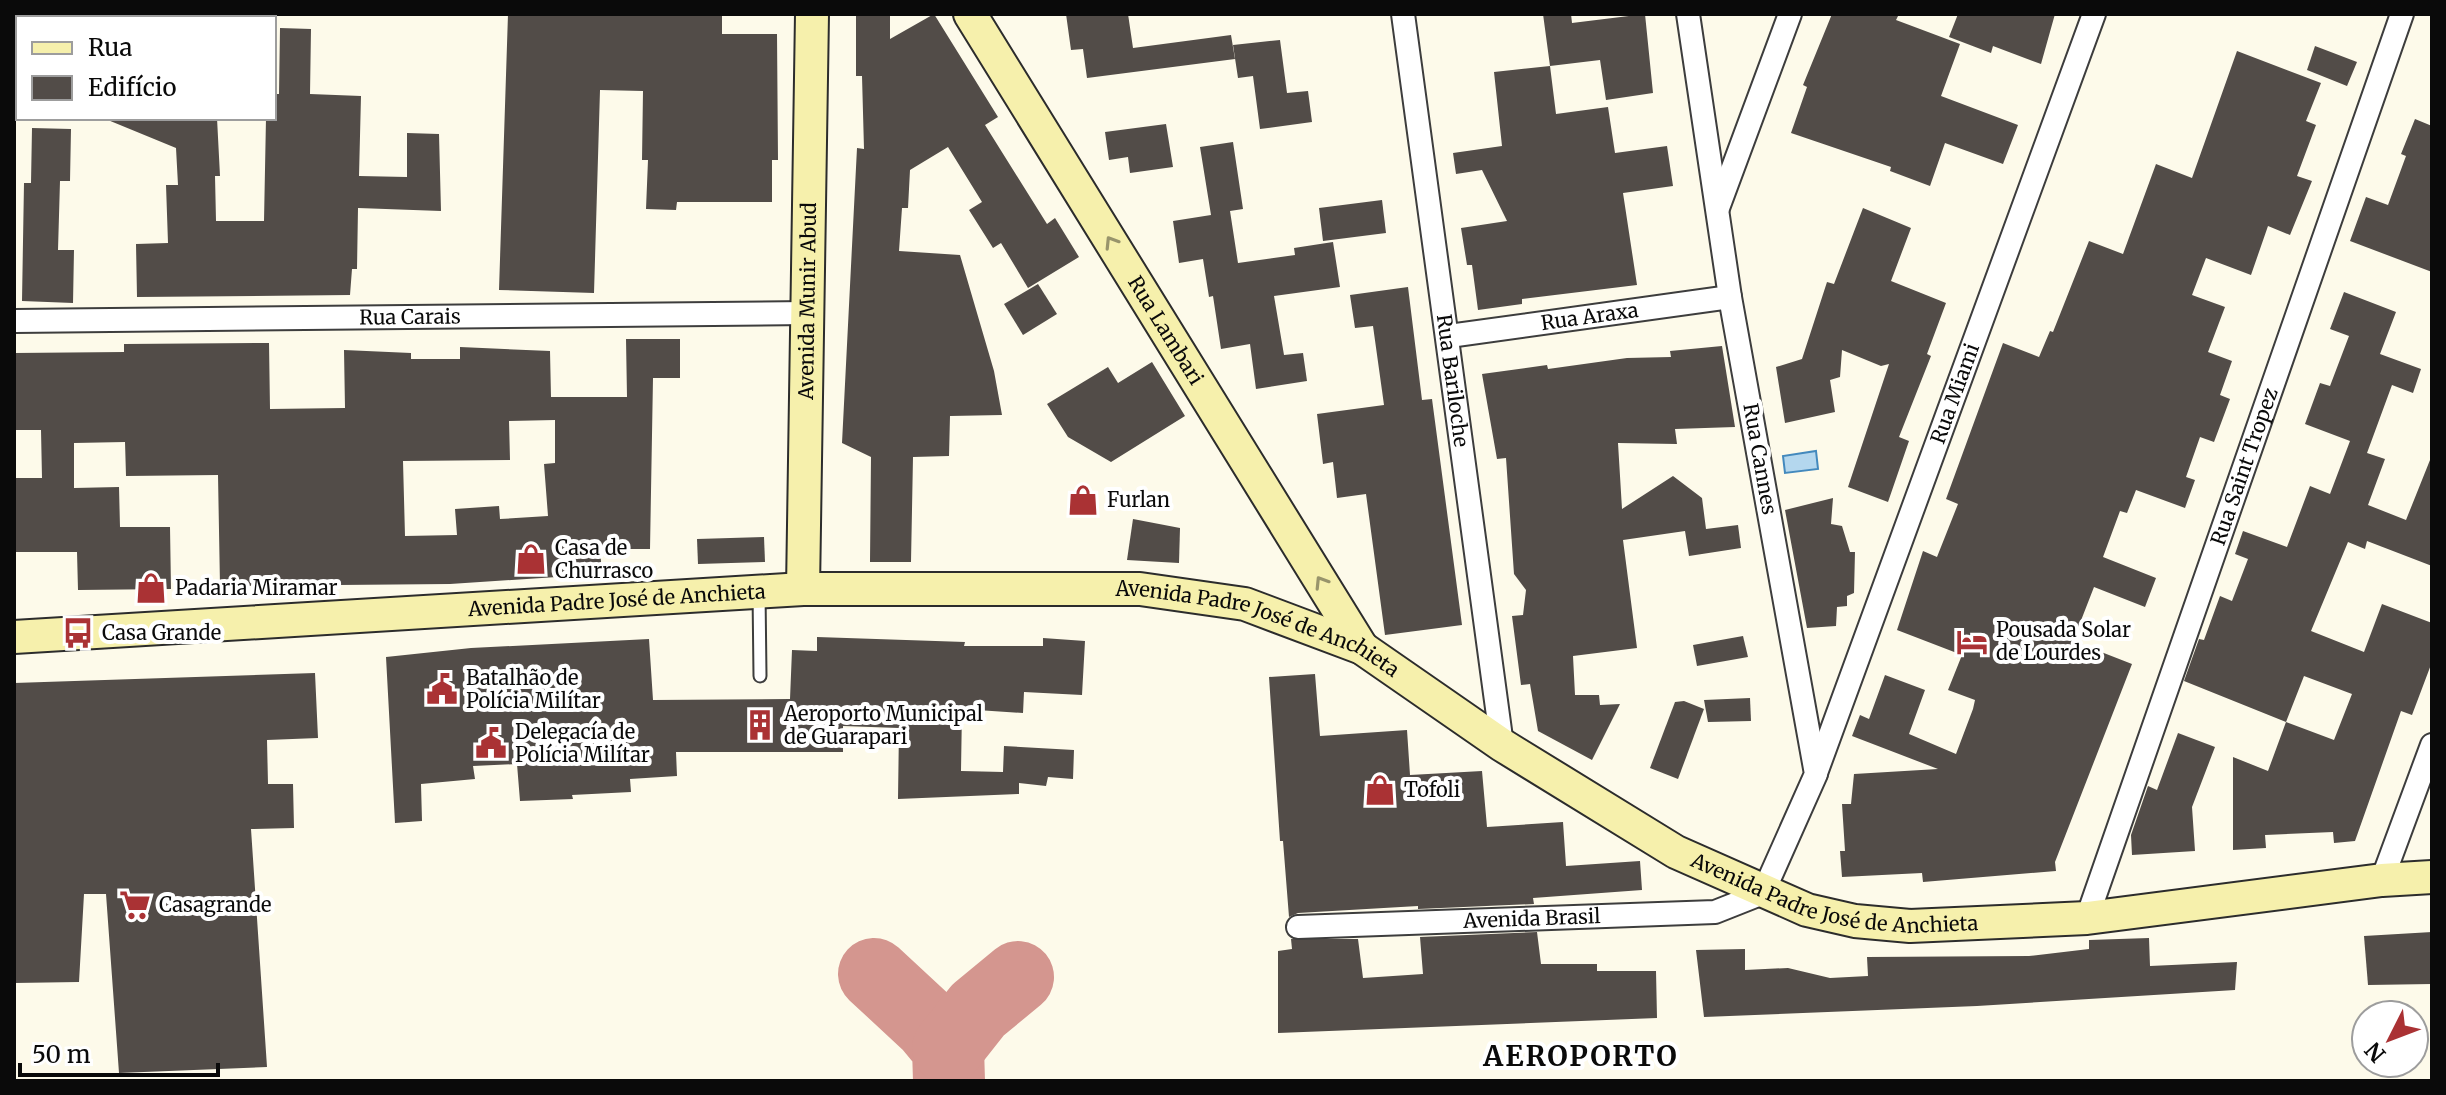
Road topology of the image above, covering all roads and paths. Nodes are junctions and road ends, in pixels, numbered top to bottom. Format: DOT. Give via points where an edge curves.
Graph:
graph roads {
  1 [pos="812,14"];
  2 [pos="970,14"];
  3 [pos="1403,14"];
  4 [pos="1688,14"];
  5 [pos="1790,14"];
  6 [pos="2094,14"];
  7 [pos="2402,14"];
  8 [pos="1718,210"];
  9 [pos="1730,297"];
  10 [pos="808,313"];
  11 [pos="14,321"];
  12 [pos="1449,336"];
  13 [pos="803,589"];
  14 [pos="759,591"];
  15 [pos="14,637"];
  16 [pos="1362,648"];
  17 [pos="760,676"];
  18 [pos="1502,745"];
  19 [pos="2432,745"];
  20 [pos="1816,774"];
  21 [pos="2432,877"];
  22 [pos="2382,880"];
  23 [pos="1763,893"];
  24 [pos="2087,918"];
  25 [pos="1298,927"];
  1 -- 10 [label="main road, Avenida Munir Abud"];
  16 -- 2 [label="main road, Rua Lambari, one-way"];
  3 -- 12 [label="street, Rua Bariloche"];
  4 -- 8 [label="street, Rua Cannes"];
  5 -- 8 [label="street"];
  6 -- 20 [label="street, Rua Miami"];
  7 -- 24 [label="street, Rua Saint Tropez"];
  8 -- 9 [label="street, Rua Cannes"];
  9 -- 12 [label="street, Rua Araxa"];
  9 -- 20 [label="street, Rua Cannes"];
  10 -- 11 [label="street, Rua Carais"];
  10 -- 13 [label="main road, Avenida Munir Abud"];
  12 -- 18 [label="street, Rua Bariloche"];
  13 -- 14 [label="main road, Avenida Padre José de Anchieta"];
  13 -- 16 [label="main road, Avenida Padre José de Anchieta" via="1140,589 1245,604"];
  14 -- 15 [label="main road, Avenida Padre José de Anchieta"];
  14 -- 17 [label="lane"];
  16 -- 18 [label="main road, Avenida Padre José de Anchieta"];
  18 -- 23 [label="main road, Avenida Padre José de Anchieta" via="1676,852"];
  19 -- 22 [label="street"];
  20 -- 23 [label="street"];
  21 -- 22 [label="main road, Avenida Padre José de Anchieta"];
  22 -- 24 [label="main road, Avenida Padre José de Anchieta"];
  23 -- 24 [label="main road, Avenida Padre José de Anchieta" via="1855,921 1910,926"];
  23 -- 25 [label="street, Avenida Brasil" via="1715,912"];
}
